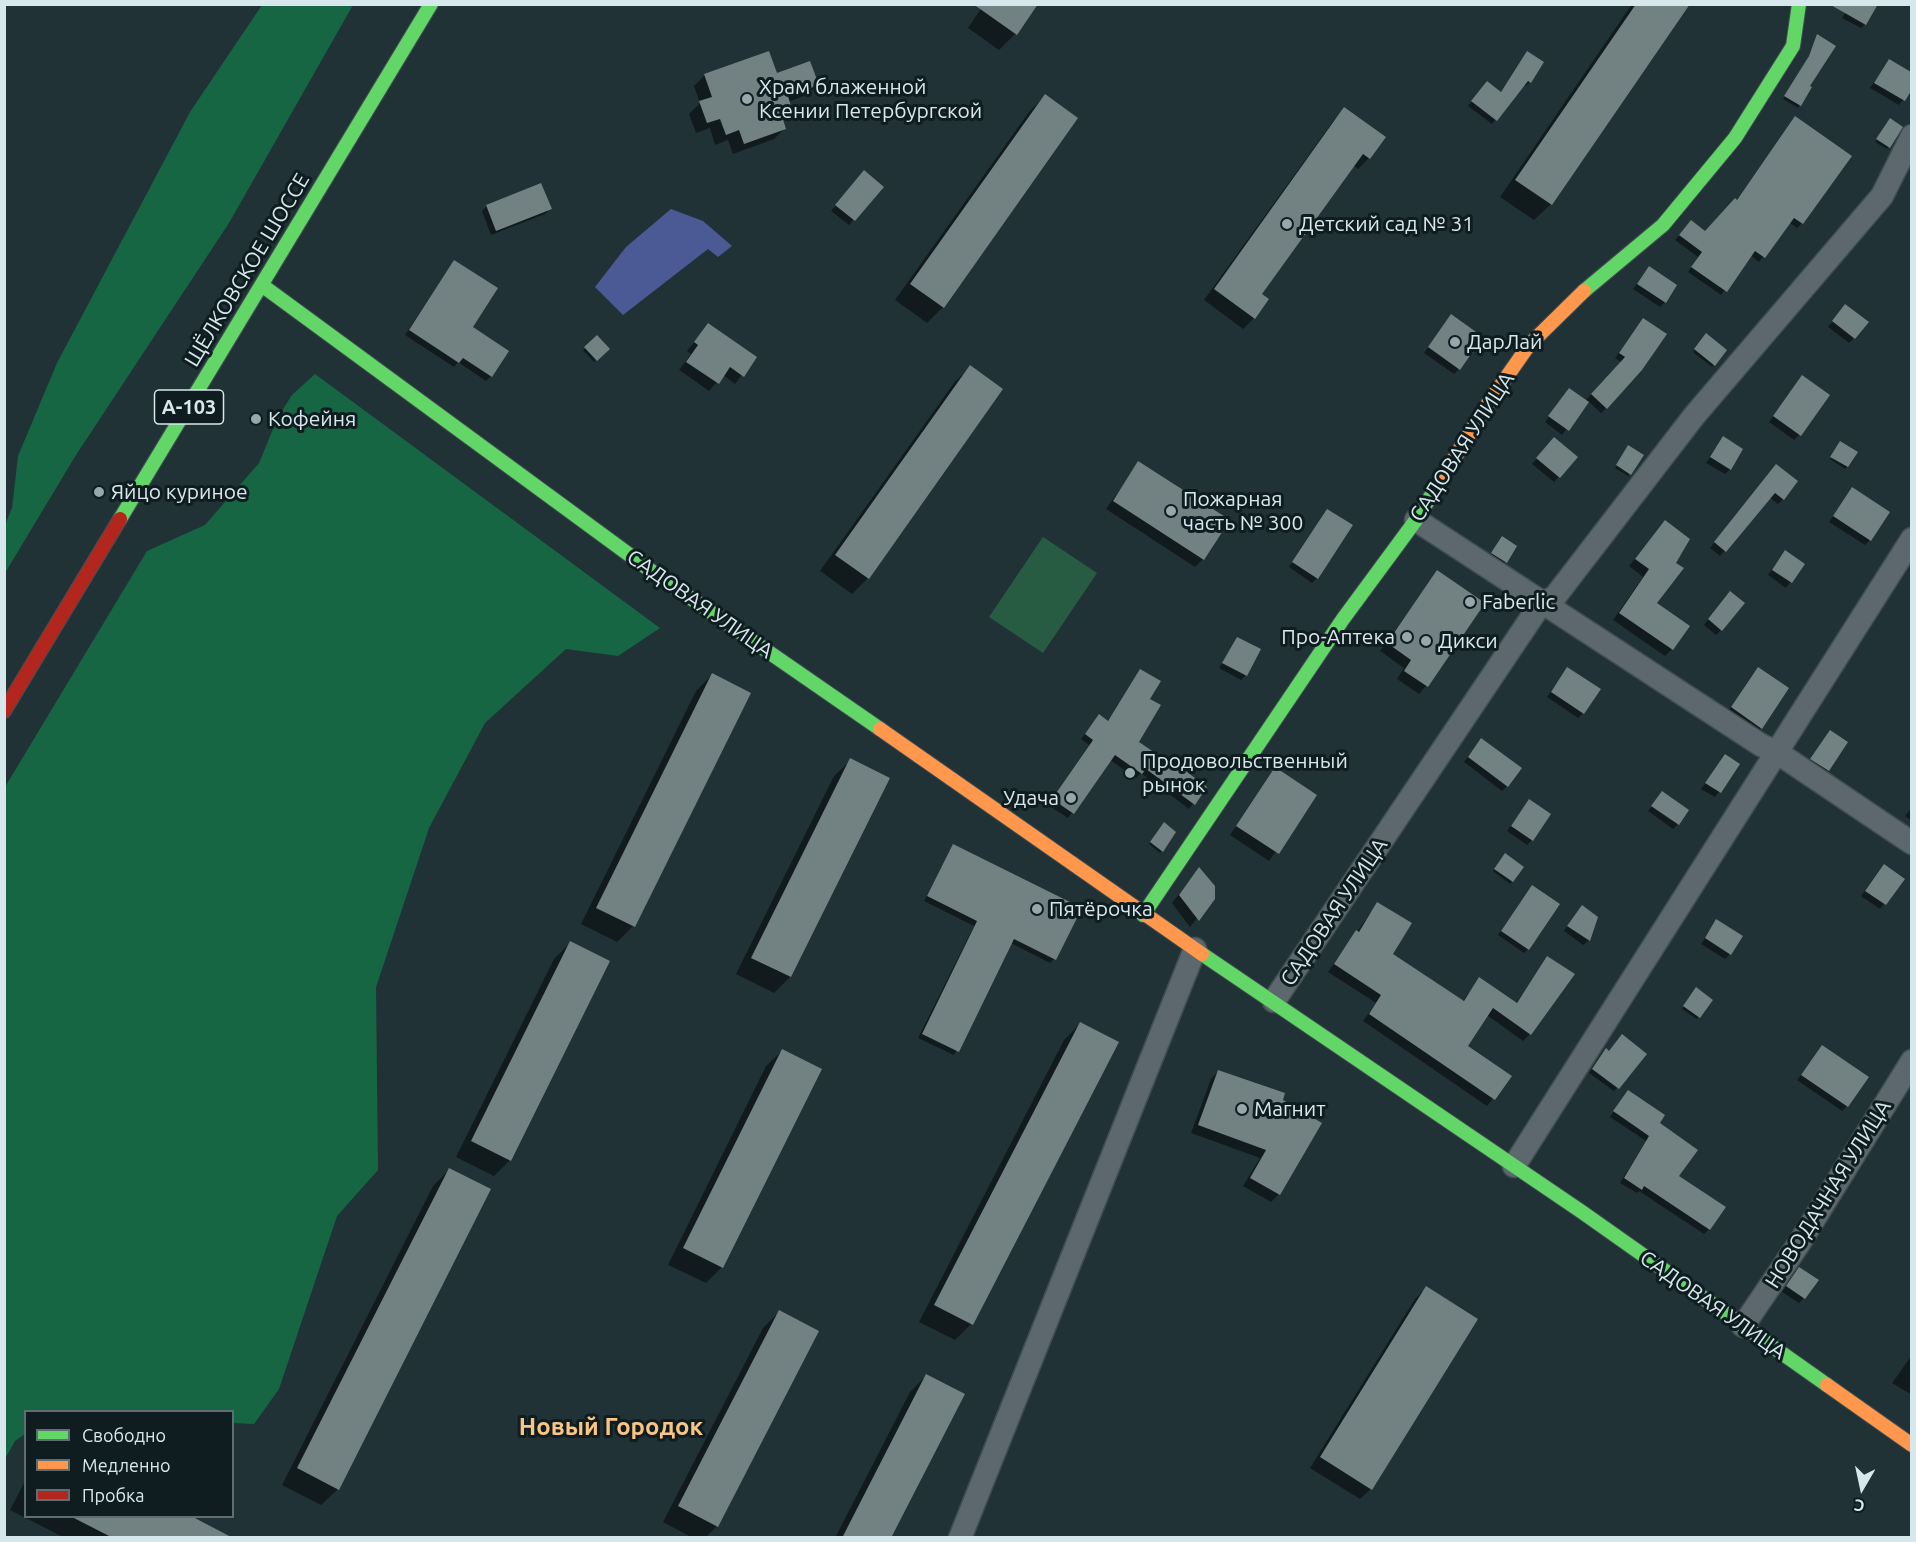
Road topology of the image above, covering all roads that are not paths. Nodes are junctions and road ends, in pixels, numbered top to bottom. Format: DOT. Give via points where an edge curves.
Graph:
graph roads {
  1 [pos="431,4"];
  2 [pos="1799,4"];
  3 [pos="1911,136"];
  4 [pos="263,286"];
  5 [pos="1416,520"];
  6 [pos="1911,539"];
  7 [pos="1542,602"];
  8 [pos="4,711"];
  9 [pos="1778,753"];
  10 [pos="1911,843"];
  11 [pos="1143,915"];
  12 [pos="1195,949"];
  13 [pos="1274,1001"];
  14 [pos="1911,1061"];
  15 [pos="1514,1166"];
  16 [pos="1743,1326"];
  17 [pos="1911,1445"];
  18 [pos="960,1538"];
  1 -- 4 [label="street, ЩЁЛКОВСКОЕ ШОССЕ / А-103"];
  2 -- 5 [label="street, САДОВАЯ УЛИЦА" via="1793,46 1735,138 1663,225 1592,284 1529,345"];
  3 -- 7 [label="street, САДОВАЯ УЛИЦА" via="1882,196 1694,416 1554,597"];
  4 -- 8 [label="street, ЩЁЛКОВСКОЕ ШОССЕ / А-103"];
  4 -- 11 [label="street, САДОВАЯ УЛИЦА" via="650,570 930,762"];
  5 -- 7 [label="street"];
  5 -- 11 [label="street, САДОВАЯ УЛИЦА" via="1343,619"];
  6 -- 9 [label="street"];
  7 -- 9 [label="street" via="1761,746"];
  7 -- 13 [label="street, САДОВАЯ УЛИЦА"];
  9 -- 10 [label="street"];
  9 -- 15 [label="street"];
  11 -- 12 [label="street, САДОВАЯ УЛИЦА"];
  12 -- 13 [label="street, САДОВАЯ УЛИЦА"];
  12 -- 18 [label="street"];
  13 -- 15 [label="street, САДОВАЯ УЛИЦА"];
  14 -- 16 [label="street, НОВОДАЧНАЯ УЛИЦА" via="1800,1242"];
  15 -- 16 [label="street, САДОВАЯ УЛИЦА"];
  16 -- 17 [label="street, САДОВАЯ УЛИЦА"];
}
